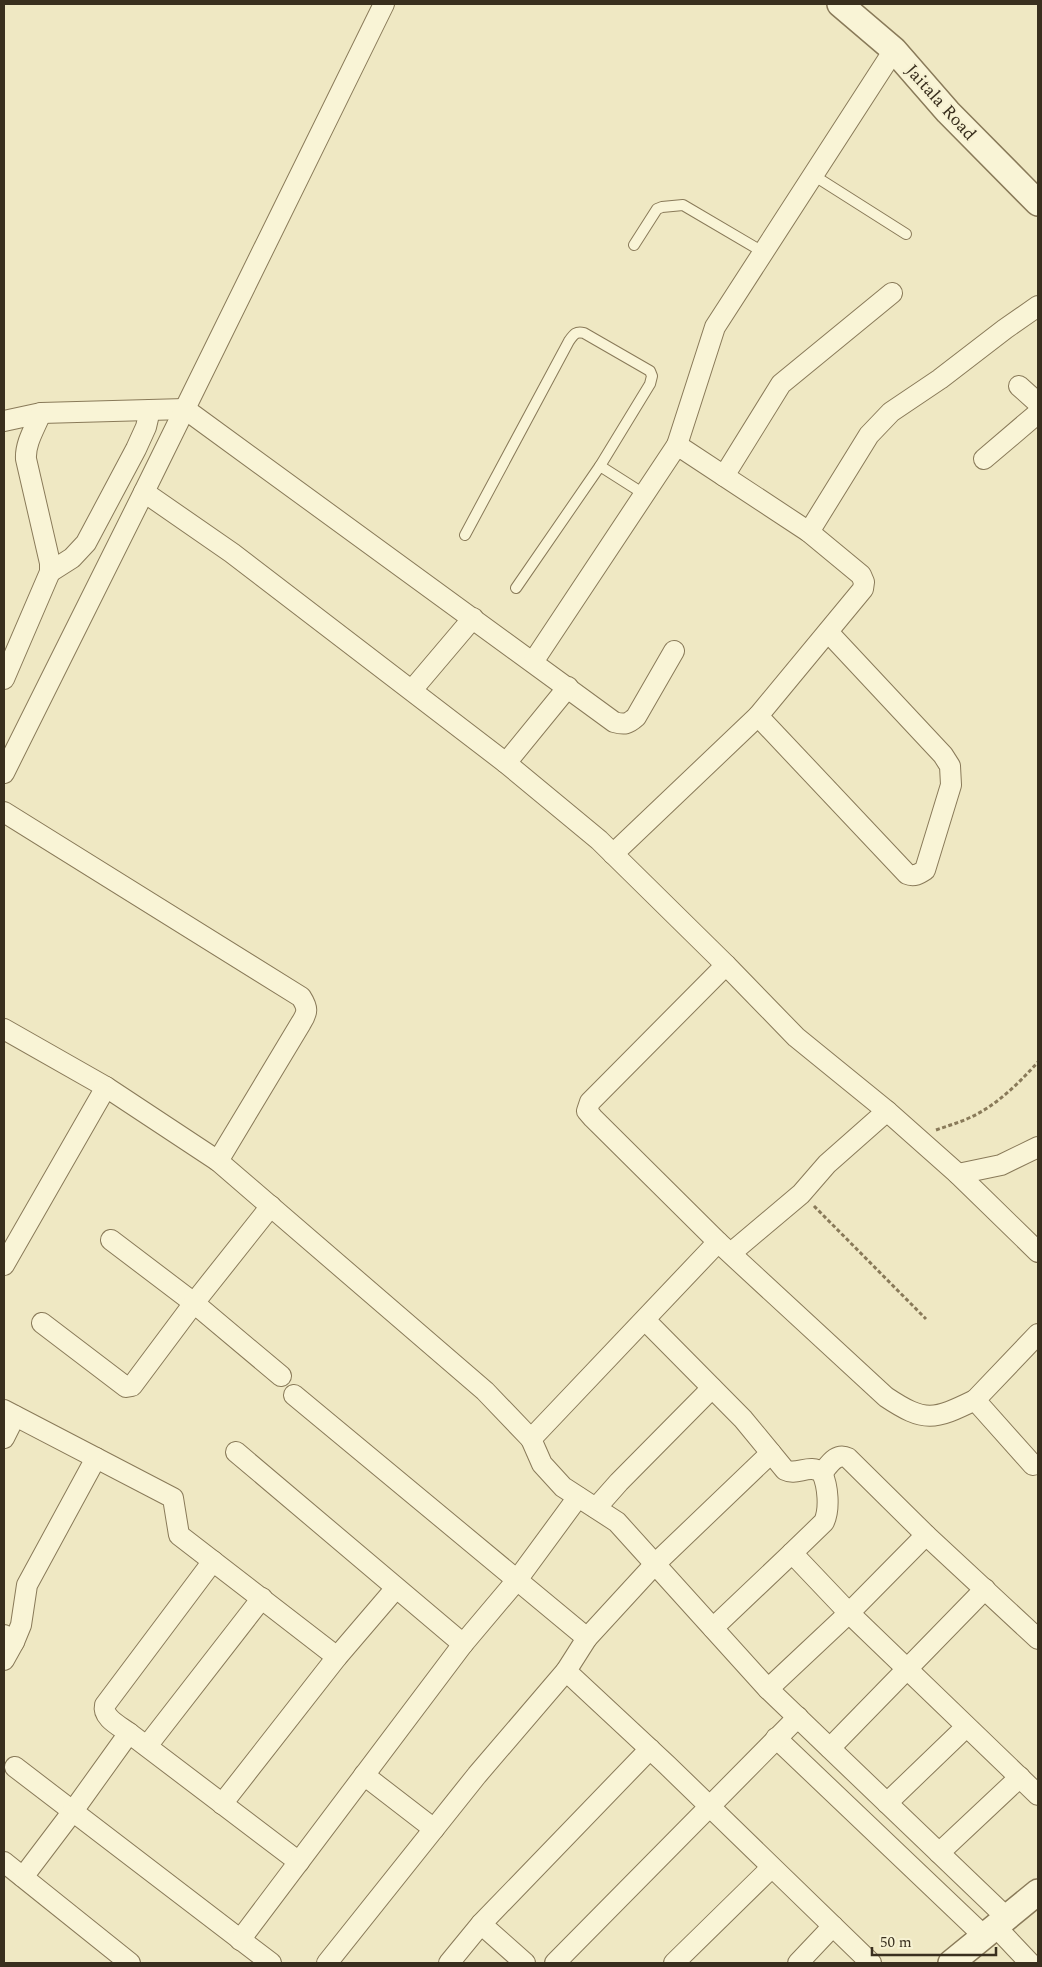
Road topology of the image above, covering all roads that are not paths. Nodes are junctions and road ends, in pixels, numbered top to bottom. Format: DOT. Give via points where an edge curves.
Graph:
graph roads {
  1 [pos="384,4"];
  2 [pos="840,4"];
  3 [pos="894,50"];
  4 [pos="813,175"];
  5 [pos="1038,203"];
  6 [pos="906,234"];
  7 [pos="634,245"];
  8 [pos="764,252"];
  9 [pos="892,293"];
  10 [pos="1038,306"];
  11 [pos="1019,386"];
  12 [pos="1038,403"];
  13 [pos="185,409"];
  14 [pos="150,410"];
  15 [pos="42,413"];
  16 [pos="1038,413"];
  17 [pos="4,421"];
  18 [pos="677,445"];
  19 [pos="984,459"];
  20 [pos="600,466"];
  21 [pos="724,476"];
  22 [pos="144,492"];
  23 [pos="644,494"];
  24 [pos="809,532"];
  25 [pos="465,535"];
  26 [pos="50,572"];
  27 [pos="516,588"];
  28 [pos="473,618"];
  29 [pos="828,632"];
  30 [pos="674,651"];
  31 [pos="533,662"];
  32 [pos="4,679"];
  33 [pos="568,687"];
  34 [pos="412,690"];
  35 [pos="758,716"];
  36 [pos="506,763"];
  37 [pos="4,773"];
  38 [pos="4,812"];
  39 [pos="600,842"];
  40 [pos="726,965"];
  41 [pos="6,1037"];
  42 [pos="106,1087"];
  43 [pos="887,1111"];
  44 [pos="1038,1147"];
  45 [pos="218,1161"];
  46 [pos="958,1174"];
  47 [pos="271,1206"];
  48 [pos="111,1240"];
  49 [pos="1034,1240"];
  50 [pos="725,1248"];
  51 [pos="4,1265"];
  52 [pos="194,1303"];
  53 [pos="645,1320"];
  54 [pos="42,1323"];
  55 [pos="1038,1334"];
  56 [pos="281,1376"];
  57 [pos="712,1388"];
  58 [pos="294,1395"];
  59 [pos="975,1400"];
  60 [pos="10,1413"];
  61 [pos="4,1438"];
  62 [pos="531,1439"];
  63 [pos="236,1452"];
  64 [pos="771,1452"];
  65 [pos="96,1458"];
  66 [pos="1036,1465"];
  67 [pos="822,1473"];
  68 [pos="578,1497"];
  69 [pos="596,1508"];
  70 [pos="926,1535"];
  71 [pos="792,1553"];
  72 [pos="213,1561"];
  73 [pos="655,1564"];
  74 [pos="517,1580"];
  75 [pos="396,1588"];
  76 [pos="985,1588"];
  77 [pos="262,1598"];
  78 [pos="849,1613"];
  79 [pos="713,1628"];
  80 [pos="587,1638"];
  81 [pos="9,1639"];
  82 [pos="1038,1639"];
  83 [pos="463,1644"];
  84 [pos="337,1657"];
  85 [pos="4,1660"];
  86 [pos="908,1668"];
  87 [pos="566,1671"];
  88 [pos="768,1689"];
  89 [pos="798,1717"];
  90 [pos="966,1726"];
  91 [pos="129,1733"];
  92 [pos="776,1738"];
  93 [pos="147,1746"];
  94 [pos="830,1748"];
  95 [pos="650,1749"];
  96 [pos="15,1767"];
  97 [pos="364,1775"];
  98 [pos="1020,1777"];
  99 [pos="1038,1795"];
  100 [pos="887,1803"];
  101 [pos="222,1804"];
  102 [pos="710,1807"];
  103 [pos="74,1811"];
  104 [pos="434,1829"];
  105 [pos="939,1853"];
  106 [pos="4,1862"];
  107 [pos="299,1862"];
  108 [pos="771,1868"];
  109 [pos="23,1877"];
  110 [pos="1038,1892"];
  111 [pos="481,1924"];
  112 [pos="833,1926"];
  113 [pos="995,1927"];
  114 [pos="240,1940"];
  115 [pos="130,1963"];
  116 [pos="271,1963"];
  117 [pos="327,1963"];
  118 [pos="449,1963"];
  119 [pos="525,1963"];
  120 [pos="555,1963"];
  121 [pos="674,1963"];
  122 [pos="798,1963"];
  123 [pos="871,1963"];
  124 [pos="951,1963"];
  125 [pos="1030,1963"];
  1 -- 13 [label="street"];
  2 -- 3 [label="street, Jaitala Road"];
  3 -- 4 [label="street"];
  3 -- 5 [label="street, Jaitala Road" via="948,112"];
  4 -- 6 [label="lane"];
  4 -- 8 [label="street"];
  7 -- 8 [label="lane" via="658,209 683,205"];
  8 -- 18 [label="street" via="714,327"];
  9 -- 21 [label="street" via="781,384"];
  10 -- 24 [label="street" via="891,412 869,435"];
  11 -- 12 [label="street"];
  13 -- 14 [label="street"];
  13 -- 22 [label="street"];
  13 -- 28 [label="street"];
  14 -- 15 [label="street"];
  14 -- 26 [label="street" via="136,448 86,543 72,558"];
  15 -- 17 [label="street"];
  15 -- 26 [label="street" via="28,443 26,459"];
  16 -- 19 [label="street"];
  18 -- 21 [label="street"];
  18 -- 23 [label="street"];
  20 -- 23 [label="lane"];
  20 -- 25 [label="lane" via="652,376 650,371 584,332 578,332 569,341"];
  20 -- 27 [label="lane"];
  21 -- 24 [label="street"];
  22 -- 34 [label="street" via="232,553"];
  22 -- 37 [label="street"];
  23 -- 31 [label="street"];
  24 -- 29 [label="street" via="861,575 864,582 863,589"];
  26 -- 32 [label="street"];
  28 -- 31 [label="street"];
  28 -- 34 [label="street"];
  29 -- 35 [label="street"];
  29 -- 35 [label="street" via="950,766 951,785 925,870 912,876 906,874"];
  30 -- 33 [label="street" via="636,717 629,723 614,722"];
  31 -- 33 [label="street"];
  33 -- 36 [label="street"];
  34 -- 36 [label="street"];
  35 -- 39 [label="street"];
  36 -- 39 [label="street"];
  38 -- 45 [label="street" via="301,997 307,1006 302,1023"];
  39 -- 40 [label="street"];
  40 -- 43 [label="street" via="796,1037"];
  40 -- 50 [label="street" via="590,1102 588,1111"];
  41 -- 42 [label="street"];
  42 -- 45 [label="street"];
  42 -- 51 [label="street"];
  43 -- 46 [label="street"];
  43 -- 50 [label="street" via="827,1164 801,1194"];
  44 -- 46 [label="street" via="1001,1165"];
  45 -- 47 [label="street"];
  46 -- 49 [label="street"];
  47 -- 52 [label="street"];
  47 -- 62 [label="street" via="485,1391"];
  48 -- 52 [label="street"];
  50 -- 53 [label="street"];
  50 -- 59 [label="street" via="886,1397 908,1411 927,1417 946,1414"];
  52 -- 54 [label="street" via="129,1388"];
  52 -- 56 [label="street"];
  53 -- 57 [label="street"];
  53 -- 62 [label="street"];
  55 -- 59 [label="street"];
  57 -- 64 [label="street"];
  57 -- 69 [label="street"];
  58 -- 74 [label="street"];
  59 -- 66 [label="street"];
  60 -- 61 [label="street"];
  60 -- 65 [label="street"];
  62 -- 68 [label="street" via="542,1464 563,1487"];
  63 -- 75 [label="street"];
  64 -- 67 [label="street" via="787,1471 814,1468"];
  64 -- 73 [label="street"];
  65 -- 72 [label="street" via="173,1498 179,1535"];
  65 -- 81 [label="street" via="25,1589 21,1625"];
  67 -- 70 [label="street" via="838,1456 848,1458"];
  67 -- 71 [label="street" via="826,1485 827,1515 824,1522"];
  68 -- 69 [label="street"];
  68 -- 74 [label="street"];
  69 -- 73 [label="street" via="617,1522"];
  70 -- 76 [label="street"];
  70 -- 78 [label="street"];
  71 -- 78 [label="street"];
  71 -- 79 [label="street"];
  72 -- 77 [label="street"];
  72 -- 91 [label="street" via="104,1705 106,1716"];
  73 -- 79 [label="street"];
  73 -- 80 [label="street"];
  74 -- 80 [label="street"];
  74 -- 83 [label="street"];
  75 -- 83 [label="street"];
  75 -- 84 [label="street"];
  76 -- 82 [label="street"];
  76 -- 86 [label="street"];
  77 -- 84 [label="street"];
  77 -- 93 [label="street"];
  78 -- 86 [label="street"];
  78 -- 88 [label="street"];
  79 -- 88 [label="street"];
  80 -- 87 [label="street"];
  81 -- 85 [label="street"];
  83 -- 97 [label="street"];
  84 -- 101 [label="street"];
  86 -- 90 [label="street"];
  86 -- 94 [label="street"];
  87 -- 95 [label="street"];
  87 -- 104 [label="street"];
  88 -- 89 [label="street"];
  89 -- 92 [label="street"];
  89 -- 94 [label="street"];
  90 -- 98 [label="street"];
  90 -- 100 [label="street"];
  91 -- 93 [label="street"];
  91 -- 103 [label="street"];
  92 -- 102 [label="street"];
  92 -- 113 [label="street"];
  93 -- 101 [label="street"];
  94 -- 100 [label="street"];
  95 -- 102 [label="street"];
  95 -- 111 [label="street"];
  96 -- 103 [label="street"];
  97 -- 104 [label="street"];
  97 -- 107 [label="street"];
  98 -- 99 [label="street"];
  98 -- 105 [label="street"];
  100 -- 105 [label="street"];
  101 -- 107 [label="street"];
  102 -- 108 [label="street"];
  102 -- 120 [label="street"];
  103 -- 109 [label="street"];
  103 -- 114 [label="street"];
  104 -- 117 [label="street"];
  105 -- 113 [label="street"];
  106 -- 109 [label="street"];
  107 -- 114 [label="street"];
  108 -- 112 [label="street"];
  108 -- 121 [label="street"];
  109 -- 115 [label="street"];
  110 -- 113 [label="street"];
  111 -- 118 [label="street"];
  111 -- 119 [label="street"];
  112 -- 122 [label="street"];
  112 -- 123 [label="street"];
  113 -- 124 [label="street"];
  113 -- 125 [label="street"];
  114 -- 116 [label="street"];
}
